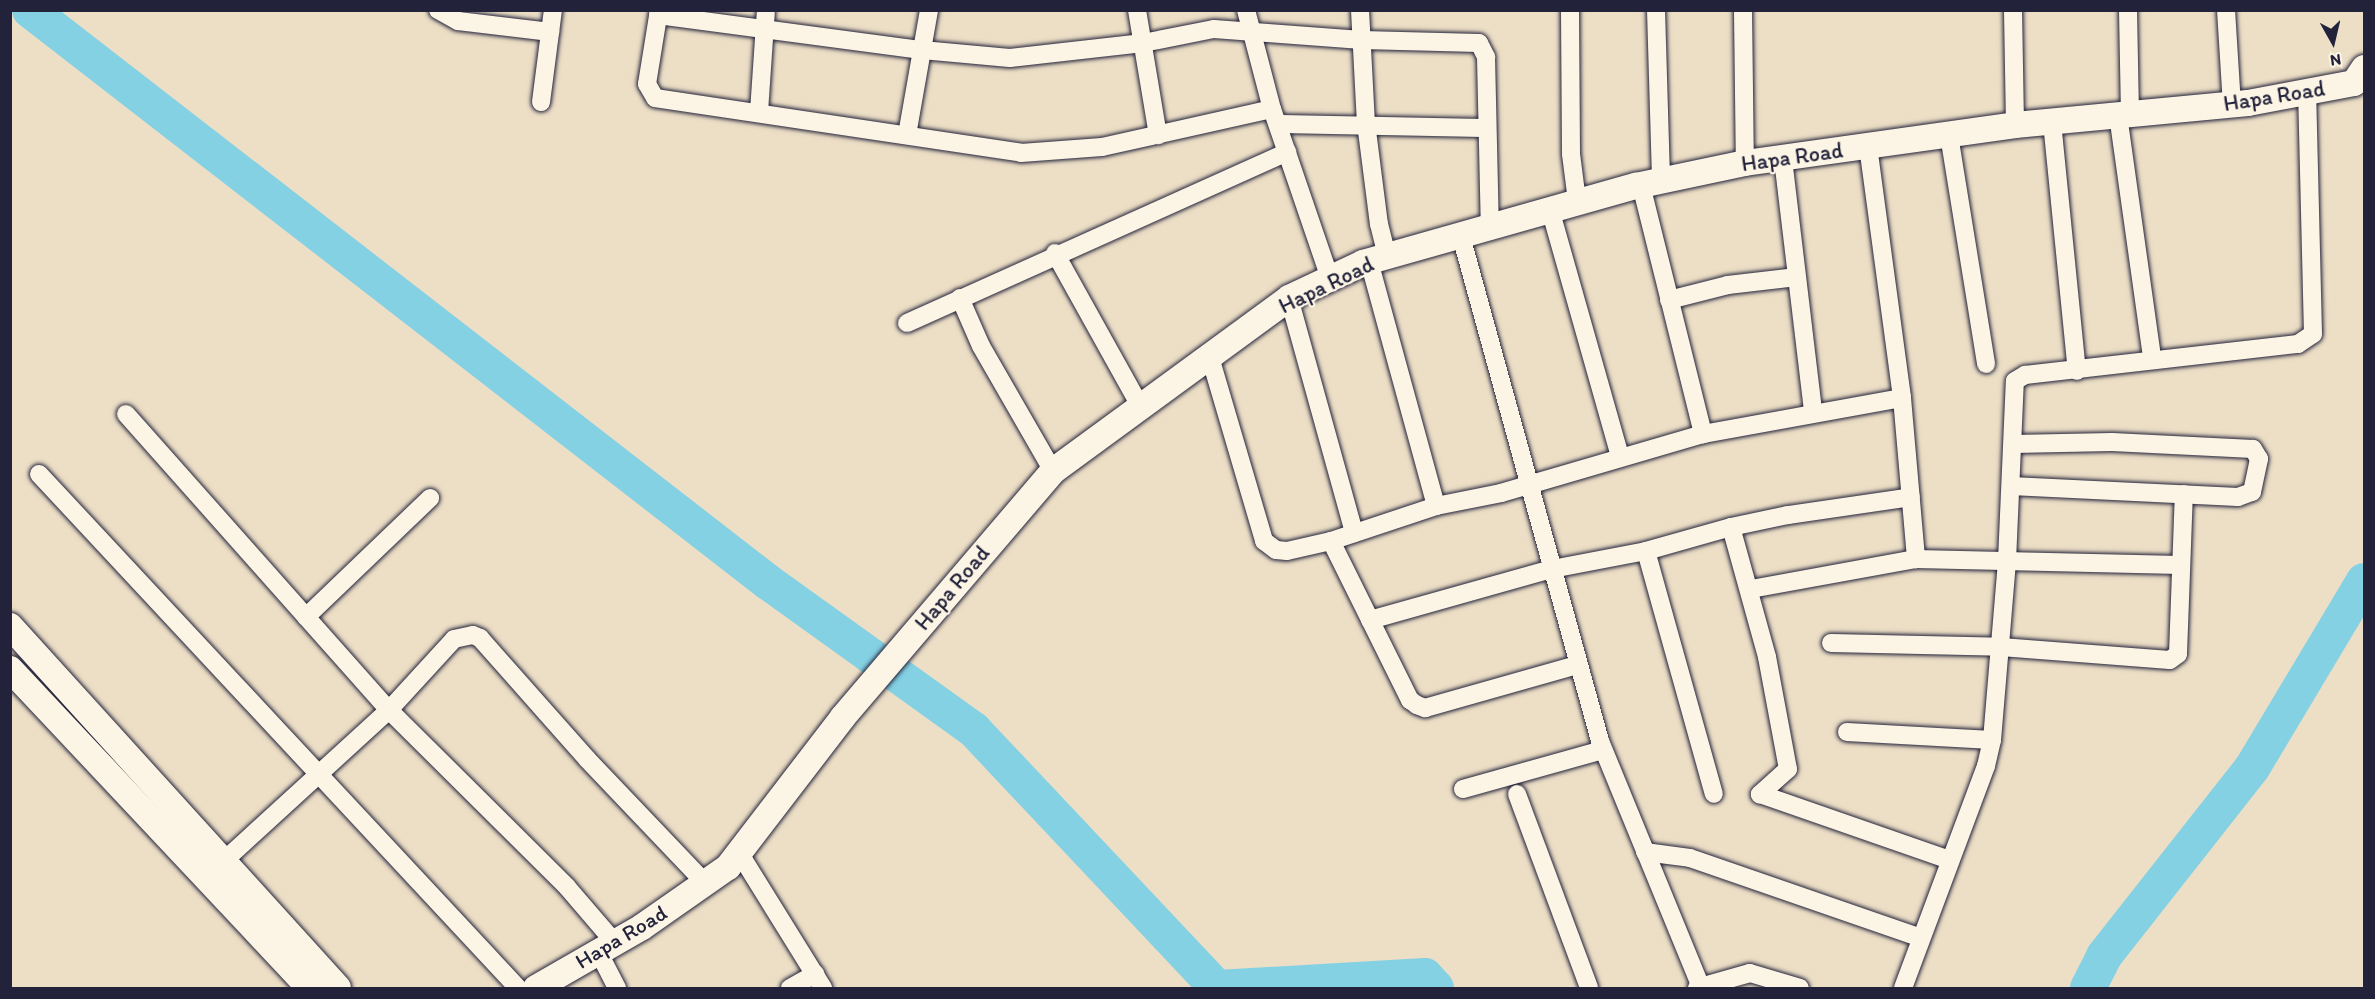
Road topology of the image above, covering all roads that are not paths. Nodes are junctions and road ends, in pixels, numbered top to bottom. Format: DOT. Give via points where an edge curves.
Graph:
graph roads {
  1 [pos="438,10"];
  2 [pos="553,10"];
  3 [pos="929,10"];
  4 [pos="1137,10"];
  5 [pos="1246,10"];
  6 [pos="1360,10"];
  7 [pos="1570,10"];
  8 [pos="1656,10"];
  9 [pos="1743,10"];
  10 [pos="2013,10"];
  11 [pos="2128,10"];
  12 [pos="2226,10"];
  13 [pos="659,13"];
  14 [pos="766,19"];
  15 [pos="550,32"];
  16 [pos="1251,32"];
  17 [pos="1362,40"];
  18 [pos="1143,43"];
  19 [pos="922,50"];
  20 [pos="2364,68"];
  21 [pos="2307,92"];
  22 [pos="541,102"];
  23 [pos="2232,105"];
  24 [pos="759,112"];
  25 [pos="2124,115"];
  26 [pos="1275,116"];
  27 [pos="2052,122"];
  28 [pos="1366,123"];
  29 [pos="2015,125"];
  30 [pos="1487,128"];
  31 [pos="907,135"];
  32 [pos="1158,135"];
  33 [pos="1949,135"];
  34 [pos="1868,146"];
  35 [pos="1287,152"];
  36 [pos="1783,159"];
  37 [pos="1745,163"];
  38 [pos="1651,183"];
  39 [pos="1577,201"];
  40 [pos="1550,209"];
  41 [pos="1490,228"];
  42 [pos="1461,236"];
  43 [pos="1055,254"];
  44 [pos="1378,259"];
  45 [pos="1797,277"];
  46 [pos="1330,278"];
  47 [pos="960,298"];
  48 [pos="1289,298"];
  49 [pos="1669,300"];
  50 [pos="907,323"];
  51 [pos="2151,351"];
  52 [pos="1210,357"];
  53 [pos="1986,364"];
  54 [pos="2077,370"];
  55 [pos="1902,398"];
  56 [pos="1140,406"];
  57 [pos="1814,412"];
  58 [pos="126,414"];
  59 [pos="1703,434"];
  60 [pos="2013,444"];
  61 [pos="1620,458"];
  62 [pos="1053,471"];
  63 [pos="39,474"];
  64 [pos="1531,484"];
  65 [pos="2011,486"];
  66 [pos="2184,495"];
  67 [pos="1911,497"];
  68 [pos="430,498"];
  69 [pos="1436,506"];
  70 [pos="1731,527"];
  71 [pos="1354,533"];
  72 [pos="1331,541"];
  73 [pos="1646,551"];
  74 [pos="1916,559"];
  75 [pos="2007,561"];
  76 [pos="2180,565"];
  77 [pos="1552,569"];
  78 [pos="1751,589"];
  79 [pos="306,617"];
  80 [pos="1370,620"];
  81 [pos="10,626"];
  82 [pos="1831,643"];
  83 [pos="2001,647"];
  84 [pos="1577,665"];
  85 [pos="10,669"];
  86 [pos="389,710"];
  87 [pos="1847,732"];
  88 [pos="1992,740"];
  89 [pos="1603,750"];
  90 [pos="318,775"];
  91 [pos="1463,789"];
  92 [pos="1517,794"];
  93 [pos="1714,794"];
  94 [pos="1645,852"];
  95 [pos="740,854"];
  96 [pos="1949,860"];
  97 [pos="214,870"];
  98 [pos="705,884"];
  99 [pos="1921,938"];
  100 [pos="606,947"];
  101 [pos="819,981"];
  102 [pos="1744,981"];
  103 [pos="310,988"];
  104 [pos="338,988"];
  105 [pos="518,988"];
  106 [pos="536,988"];
  107 [pos="616,988"];
  108 [pos="790,988"];
  109 [pos="1589,988"];
  110 [pos="1699,988"];
  111 [pos="1800,988"];
  112 [pos="1903,988"];
  1 -- 15 [label="street" via="458,21"];
  2 -- 15 [label="street"];
  3 -- 19 [label="street"];
  4 -- 18 [label="street"];
  5 -- 16 [label="street"];
  6 -- 17 [label="street"];
  7 -- 39 [label="street" via="1572,154"];
  8 -- 38 [label="street"];
  9 -- 37 [label="street"];
  10 -- 29 [label="street"];
  11 -- 25 [label="street"];
  12 -- 23 [label="street"];
  13 -- 14 [label="street"];
  13 -- 24 [label="street" via="647,84 655,98"];
  14 -- 19 [label="street"];
  14 -- 24 [label="street"];
  15 -- 22 [label="street"];
  16 -- 17 [label="street"];
  16 -- 18 [label="street" via="1214,28"];
  16 -- 26 [label="street"];
  17 -- 28 [label="street"];
  17 -- 30 [label="street" via="1479,43 1486,52"];
  18 -- 19 [label="street" via="1010,58"];
  18 -- 32 [label="street"];
  19 -- 31 [label="street"];
  20 -- 21 [label="street, Hapa Road" via="2354,83"];
  21 -- 23 [label="street, Hapa Road"];
  21 -- 54 [label="street" via="2313,334 2298,344"];
  23 -- 25 [label="street, Hapa Road"];
  24 -- 31 [label="street"];
  25 -- 27 [label="street, Hapa Road"];
  25 -- 51 [label="street"];
  26 -- 28 [label="street"];
  26 -- 32 [label="street"];
  26 -- 35 [label="street"];
  27 -- 29 [label="street, Hapa Road"];
  27 -- 54 [label="street"];
  28 -- 30 [label="street"];
  28 -- 44 [label="street" via="1379,224"];
  29 -- 33 [label="street, Hapa Road"];
  30 -- 41 [label="street"];
  31 -- 32 [label="street" via="1021,153 1102,147"];
  33 -- 34 [label="street, Hapa Road"];
  33 -- 53 [label="street"];
  34 -- 36 [label="street, Hapa Road"];
  34 -- 55 [label="street"];
  35 -- 43 [label="street"];
  35 -- 46 [label="street"];
  36 -- 37 [label="street, Hapa Road"];
  36 -- 45 [label="street"];
  37 -- 38 [label="street, Hapa Road"];
  38 -- 39 [label="street, Hapa Road"];
  38 -- 49 [label="street"];
  39 -- 40 [label="street, Hapa Road"];
  40 -- 41 [label="street, Hapa Road"];
  40 -- 61 [label="street"];
  41 -- 42 [label="street, Hapa Road"];
  42 -- 44 [label="street, Hapa Road"];
  42 -- 64 [label="street"];
  43 -- 47 [label="street"];
  43 -- 56 [label="street"];
  44 -- 46 [label="street, Hapa Road"];
  44 -- 69 [label="street"];
  45 -- 49 [label="street" via="1728,285"];
  45 -- 57 [label="street"];
  46 -- 48 [label="street, Hapa Road"];
  47 -- 50 [label="street"];
  47 -- 62 [label="street" via="981,346"];
  48 -- 52 [label="street, Hapa Road"];
  48 -- 71 [label="street"];
  49 -- 59 [label="street"];
  52 -- 56 [label="street, Hapa Road"];
  52 -- 72 [label="street" via="1264,541 1276,550 1287,551"];
  54 -- 60 [label="street" via="2025,375 2015,381"];
  55 -- 57 [label="street"];
  55 -- 67 [label="street"];
  56 -- 62 [label="street, Hapa Road"];
  57 -- 59 [label="street"];
  58 -- 79 [label="street"];
  59 -- 61 [label="street"];
  60 -- 65 [label="street"];
  60 -- 66 [label="street" via="2112,442 2258,452 2254,488 2248,494"];
  61 -- 64 [label="street"];
  62 -- 95 [label="street, Hapa Road" via="843,717"];
  63 -- 90 [label="street"];
  64 -- 69 [label="street"];
  64 -- 77 [label="street"];
  65 -- 66 [label="street"];
  65 -- 75 [label="street"];
  66 -- 76 [label="street"];
  67 -- 70 [label="street" via="1788,514"];
  67 -- 74 [label="street"];
  68 -- 79 [label="street"];
  69 -- 71 [label="street"];
  70 -- 73 [label="street"];
  70 -- 78 [label="street"];
  71 -- 72 [label="street"];
  72 -- 80 [label="street"];
  73 -- 77 [label="street"];
  73 -- 93 [label="street"];
  74 -- 75 [label="street"];
  74 -- 78 [label="street"];
  75 -- 76 [label="street"];
  75 -- 83 [label="street"];
  76 -- 83 [label="street" via="2178,654 2170,660"];
  77 -- 80 [label="street"];
  77 -- 84 [label="street"];
  78 -- 96 [label="street" via="1788,769 1760,794"];
  79 -- 86 [label="street"];
  80 -- 84 [label="street" via="1410,700 1425,708"];
  81 -- 97 [label="street"];
  82 -- 83 [label="street"];
  83 -- 88 [label="street"];
  84 -- 89 [label="street"];
  85 -- 97 [label="street"];
  86 -- 90 [label="street"];
  86 -- 98 [label="street" via="454,639 466,635 480,638"];
  86 -- 100 [label="street" via="567,887"];
  87 -- 88 [label="street"];
  88 -- 96 [label="street"];
  89 -- 91 [label="street"];
  89 -- 94 [label="street"];
  90 -- 97 [label="street"];
  90 -- 105 [label="street"];
  92 -- 109 [label="street"];
  94 -- 99 [label="street" via="1690,858"];
  94 -- 110 [label="street"];
  95 -- 98 [label="street, Hapa Road"];
  95 -- 101 [label="street"];
  96 -- 99 [label="street"];
  97 -- 103 [label="street"];
  97 -- 104 [label="street"];
  98 -- 100 [label="street, Hapa Road"];
  99 -- 112 [label="street"];
  100 -- 106 [label="street, Hapa Road"];
  100 -- 107 [label="street"];
  101 -- 108 [label="street"];
  102 -- 110 [label="street"];
  102 -- 111 [label="street"];
}
